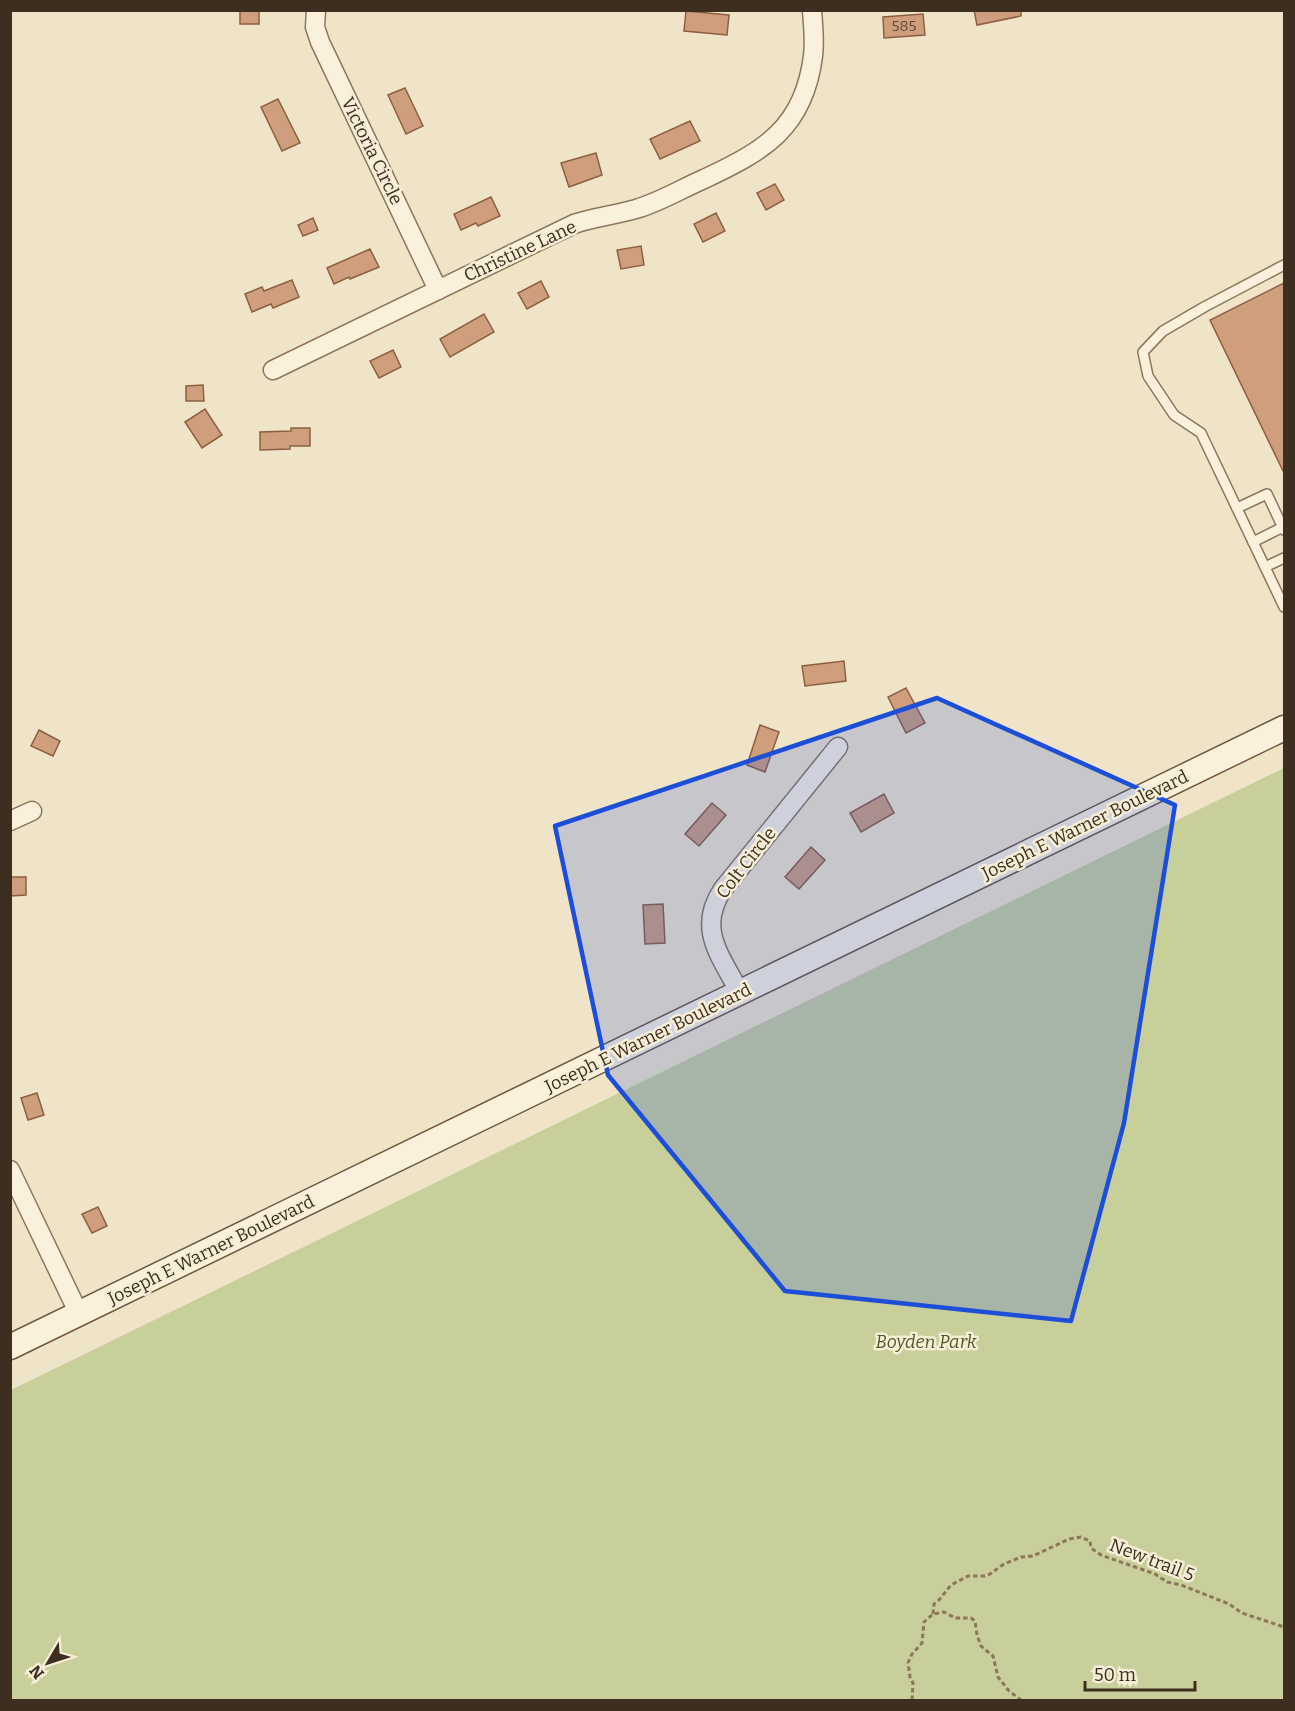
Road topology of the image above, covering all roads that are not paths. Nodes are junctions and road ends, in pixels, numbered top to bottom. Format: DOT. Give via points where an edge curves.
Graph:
graph roads {
  1 [pos="316,10"];
  2 [pos="812,10"];
  3 [pos="1284,265"];
  4 [pos="438,290"];
  5 [pos="273,370"];
  6 [pos="1237,508"];
  7 [pos="1284,528"];
  8 [pos="1253,542"];
  9 [pos="1284,558"];
  10 [pos="1265,567"];
  11 [pos="1284,607"];
  12 [pos="1284,728"];
  13 [pos="838,747"];
  14 [pos="32,811"];
  15 [pos="10,821"];
  16 [pos="740,993"];
  17 [pos="10,1170"];
  18 [pos="79,1314"];
  19 [pos="10,1347"];
  1 -- 4 [label="street, Victoria Circle" via="315,27 320,42"];
  2 -- 4 [label="street, Christine Lane" via="814,54 807,88 800,107 763,147 668,197 574,224"];
  3 -- 6 [label="lane" via="1163,331 1143,352 1148,376 1174,415 1202,433"];
  4 -- 5 [label="street, Christine Lane"];
  6 -- 7 [label="lane" via="1267,494"];
  6 -- 8 [label="lane"];
  7 -- 8 [label="lane"];
  8 -- 10 [label="lane"];
  9 -- 10 [label="lane"];
  10 -- 11 [label="lane"];
  12 -- 16 [label="main road, Joseph E Warner Boulevard"];
  13 -- 16 [label="street, Colt Circle" via="723,889 712,910 711,933"];
  14 -- 15 [label="street"];
  16 -- 18 [label="main road, Joseph E Warner Boulevard"];
  17 -- 18 [label="street"];
  18 -- 19 [label="main road, Joseph E Warner Boulevard"];
}
